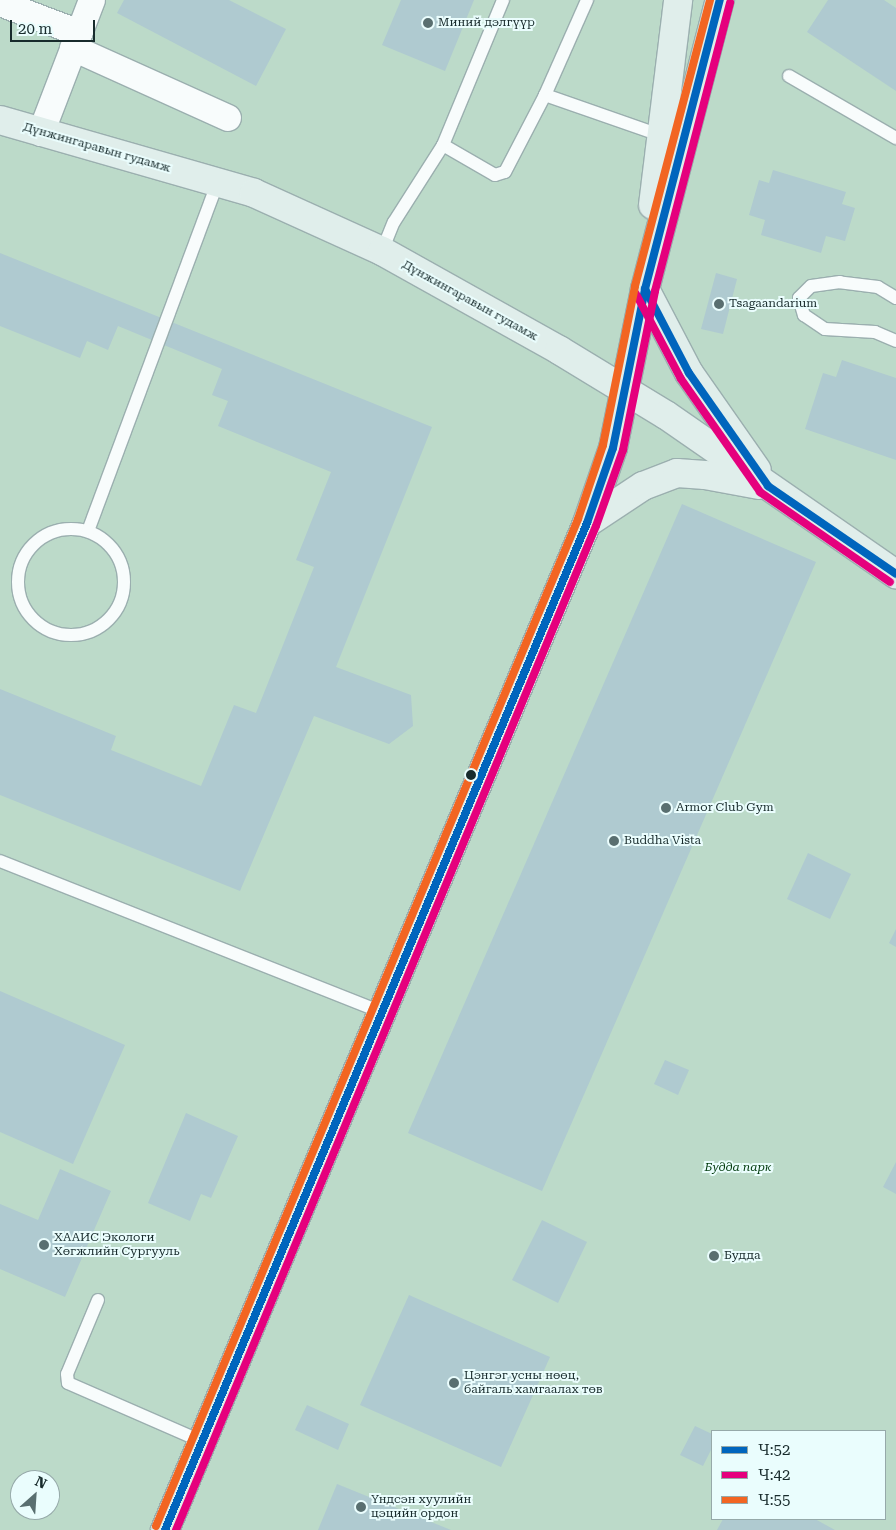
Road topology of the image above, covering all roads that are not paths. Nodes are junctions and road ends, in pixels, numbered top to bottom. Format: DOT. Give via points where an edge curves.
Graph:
graph roads {
  1 [pos="92,0"];
  2 [pos="503,0"];
  3 [pos="587,0"];
  4 [pos="678,0"];
  5 [pos="720,0"];
  6 [pos="0,3"];
  7 [pos="76,41"];
  8 [pos="789,76"];
  9 [pos="545,96"];
  10 [pos="228,118"];
  11 [pos="0,120"];
  12 [pos="41,133"];
  13 [pos="660,135"];
  14 [pos="896,138"];
  15 [pos="443,145"];
  16 [pos="218,182"];
  17 [pos="382,251"];
  18 [pos="645,289"];
  19 [pos="896,298"];
  20 [pos="896,341"];
  21 [pos="624,389"];
  22 [pos="768,486"];
  23 [pos="586,523"];
  24 [pos="88,531"];
  25 [pos="896,574"];
  26 [pos="0,861"];
  27 [pos="383,1013"];
  28 [pos="98,1300"];
  29 [pos="201,1441"];
  30 [pos="165,1530"];
  1 -- 7 [label="street"];
  2 -- 15 [label="lane"];
  3 -- 9 [label="lane"];
  4 -- 13 [label="main road"];
  5 -- 18 [label="main road"];
  6 -- 7 [label="street"];
  7 -- 10 [label="street"];
  7 -- 12 [label="street"];
  8 -- 14 [label="lane"];
  9 -- 13 [label="lane"];
  9 -- 15 [label="lane" via="505,172 495,175"];
  11 -- 12 [label="main road, Дүнжингаравын гудамж"];
  12 -- 16 [label="main road, Дүнжингаравын гудамж"];
  13 -- 18 [label="main road"];
  15 -- 17 [label="lane" via="394,222"];
  16 -- 17 [label="main road, Дүнжингаравын гудамж" via="254,193"];
  16 -- 24 [label="lane"];
  17 -- 21 [label="main road, Дүнжингаравын гудамж"];
  18 -- 21 [label="main road"];
  18 -- 22 [label="main road" via="688,373"];
  19 -- 20 [label="lane" via="878,287 840,282 811,286 799,298 804,315 825,329 876,332"];
  21 -- 22 [label="main road, Дүнжингаравын гудамж"];
  21 -- 23 [label="main road" via="613,448"];
  22 -- 23 [label="main road" via="677,473 643,486"];
  22 -- 25 [label="main road, Дүнжингаравын гудамж"];
  23 -- 27 [label="main road"];
  24 -- 24 [label="lane" via="105,540 120,560 124,578 122,597 113,615 99,627 81,634 62,635 45,629 31,617 19,596 17,577 22,559 37,540 54,531 72,528"];
  26 -- 27 [label="lane"];
  27 -- 29 [label="main road"];
  28 -- 29 [label="lane" via="67,1374 68,1383"];
  29 -- 30 [label="main road"];
}
